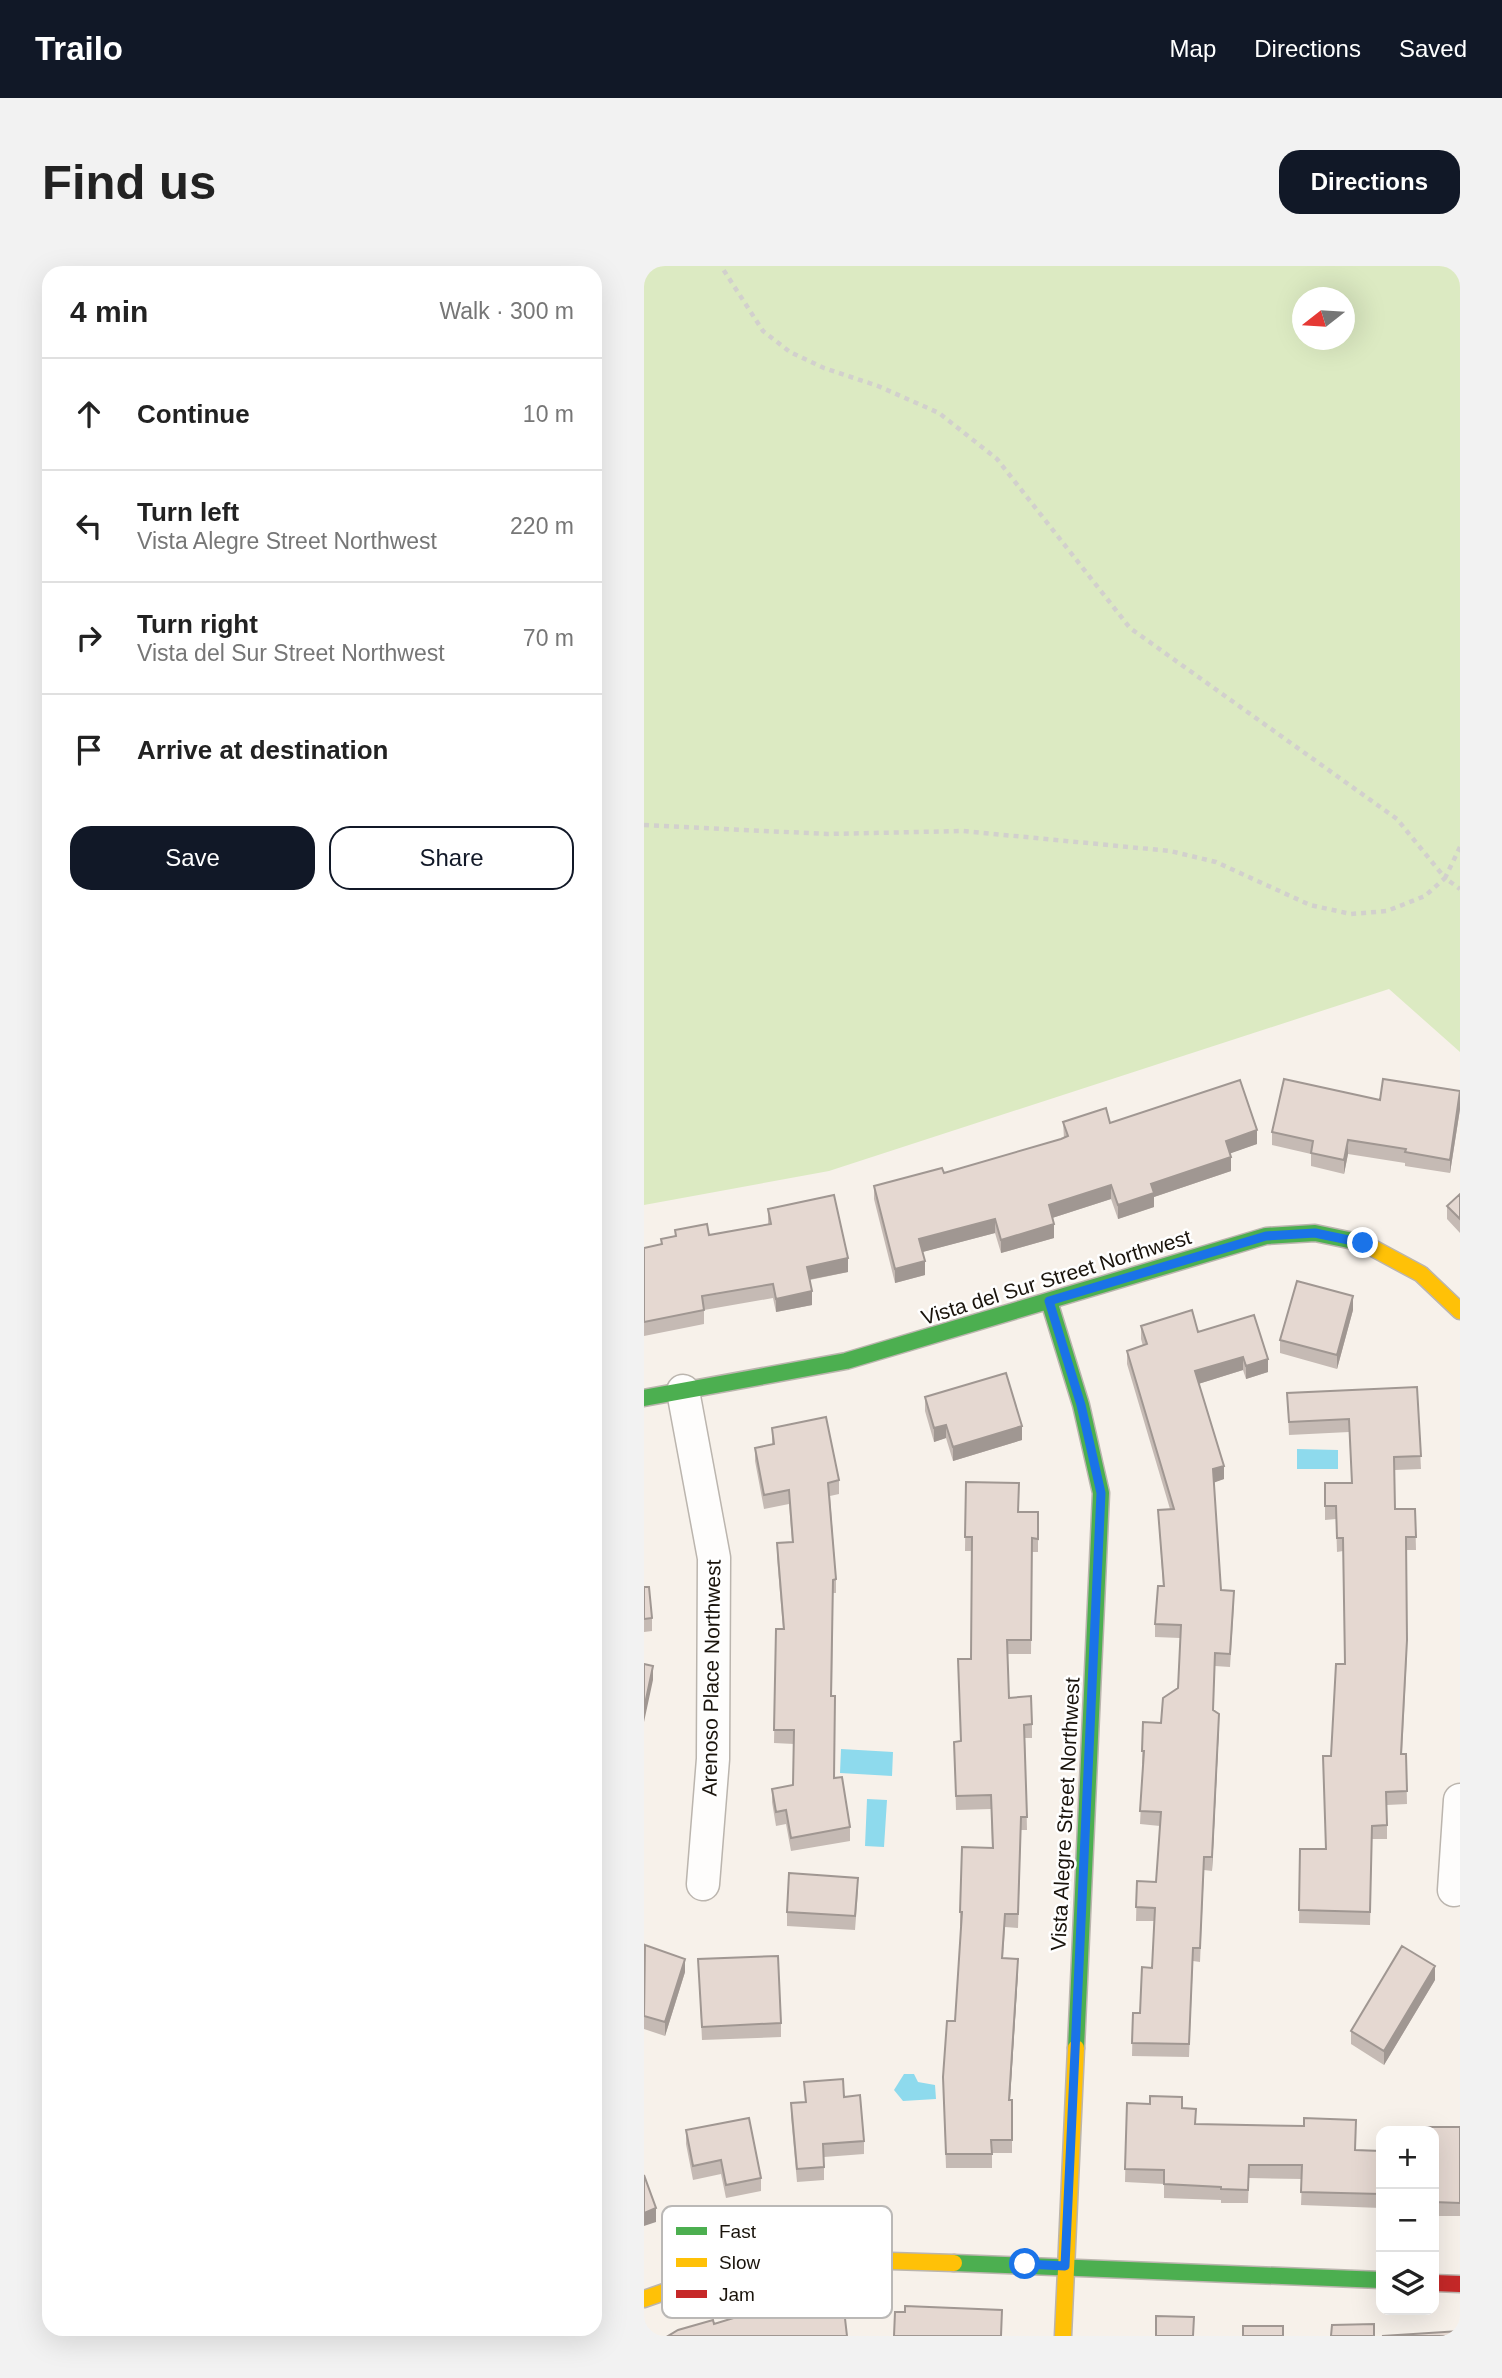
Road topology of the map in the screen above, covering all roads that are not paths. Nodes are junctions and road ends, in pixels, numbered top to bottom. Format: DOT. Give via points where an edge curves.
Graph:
graph roads {
  1 [pos="1049,1301"];
  2 [pos="1460,1311"];
  3 [pos="683,1391"];
  4 [pos="644,1398"];
  5 [pos="1460,1800"];
  6 [pos="703,1884"];
  7 [pos="1454,1890"];
  8 [pos="892,2260"];
  9 [pos="1065,2266"];
  10 [pos="1376,2280"];
  11 [pos="1439,2283"];
  12 [pos="1460,2284"];
  13 [pos="662,2293"];
  14 [pos="644,2299"];
  15 [pos="1063,2336"];
  1 -- 2 [label="street, Vista del Sur Street Northwest" via="1266,1236 1315,1233 1363,1243 1421,1274"];
  1 -- 3 [label="street, Vista del Sur Street Northwest" via="845,1361"];
  1 -- 9 [label="street, Vista Alegre Street Northwest" via="1081,1405 1101,1493"];
  3 -- 4 [label="street, Vista del Sur Street Northwest"];
  3 -- 6 [label="street, Arenoso Place Northwest" via="714,1558 713,1759"];
  5 -- 7 [label="street"];
  8 -- 9 [label="street"];
  9 -- 10 [label="street"];
  9 -- 15 [label="street, Vista Alegre Street Northwest"];
  11 -- 12 [label="street"];
  13 -- 14 [label="street"];
}
